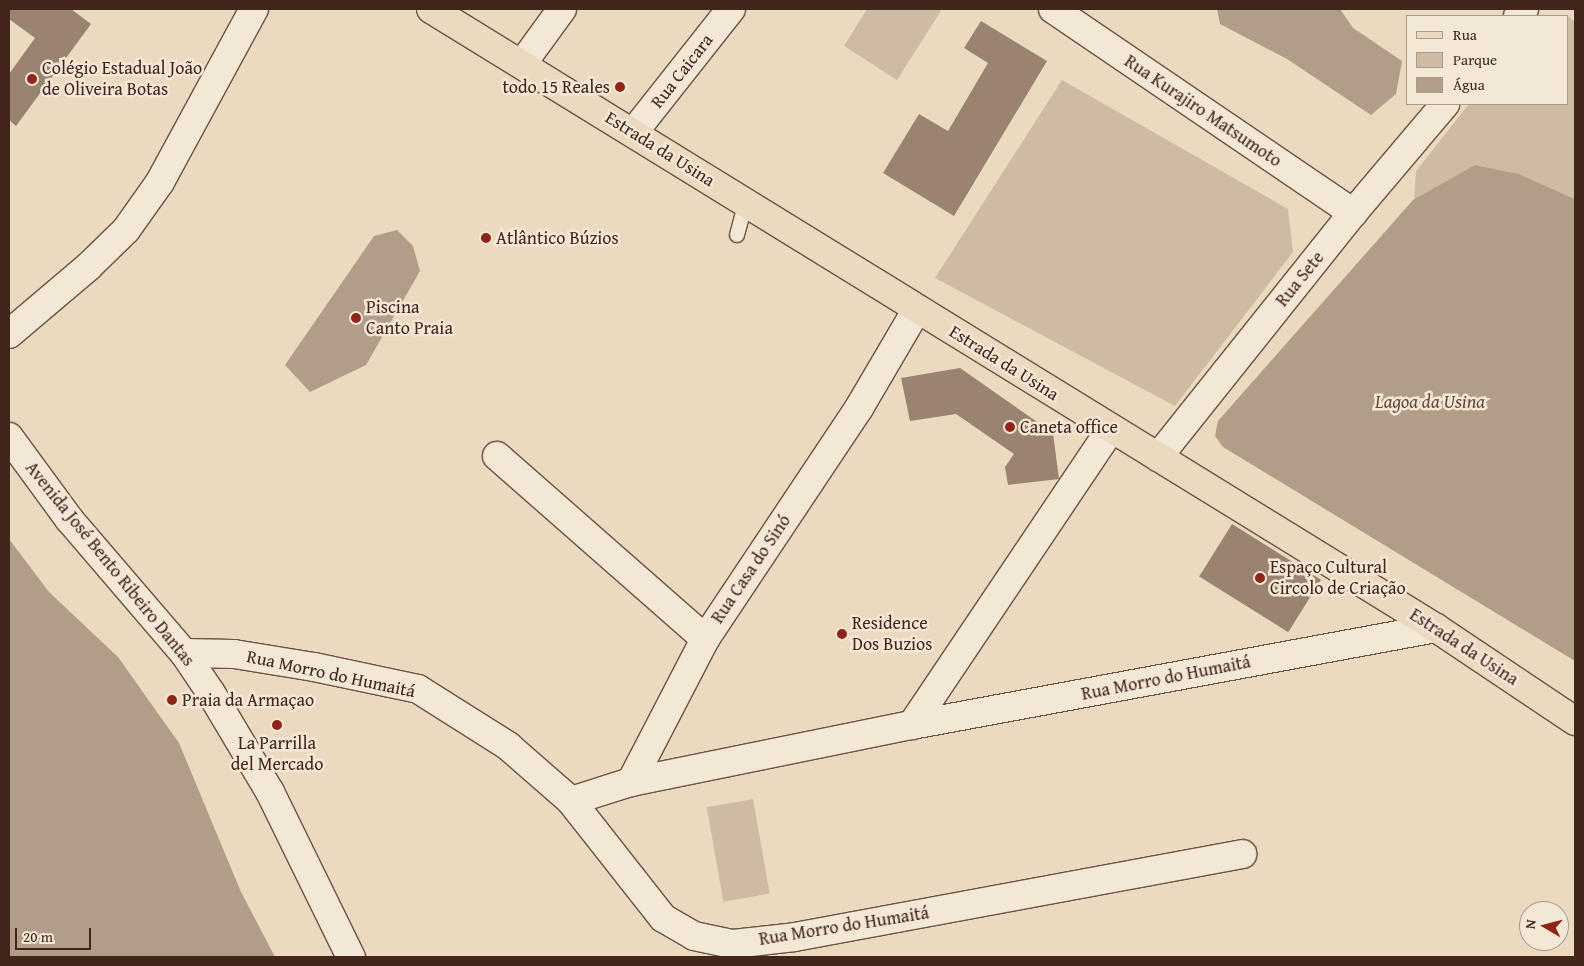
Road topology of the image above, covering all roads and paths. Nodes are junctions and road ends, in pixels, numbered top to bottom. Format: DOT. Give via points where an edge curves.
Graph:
graph roads {
  1 [pos="254,9"];
  2 [pos="431,9"];
  3 [pos="562,9"];
  4 [pos="731,9"];
  5 [pos="1053,9"];
  6 [pos="522,64"];
  7 [pos="1444,105"];
  8 [pos="633,133"];
  9 [pos="746,202"];
  10 [pos="1353,214"];
  11 [pos="737,235"];
  12 [pos="917,308"];
  13 [pos="9,334"];
  14 [pos="1111,429"];
  15 [pos="9,437"];
  16 [pos="497,456"];
  17 [pos="1158,457"];
  18 [pos="1436,628"];
  19 [pos="705,639"];
  20 [pos="184,653"];
  21 [pos="1575,721"];
  22 [pos="912,725"];
  23 [pos="631,782"];
  24 [pos="571,801"];
  25 [pos="1242,854"];
  26 [pos="351,957"];
  1 -- 13 [label="street" via="160,182 126,230"];
  2 -- 6 [label="main road, Estrada da Usina"];
  3 -- 6 [label="street"];
  4 -- 8 [label="street, Rua Caicara"];
  5 -- 10 [label="street, Rua Kurajiro Matsumoto"];
  6 -- 8 [label="main road, Estrada da Usina"];
  7 -- 10 [label="street, Rua Sete"];
  8 -- 9 [label="main road, Estrada da Usina"];
  9 -- 11 [label="lane"];
  9 -- 12 [label="main road, Estrada da Usina"];
  10 -- 17 [label="street, Rua Sete"];
  12 -- 14 [label="main road, Estrada da Usina"];
  12 -- 19 [label="street, Rua Casa do Sinó" via="859,408"];
  14 -- 17 [label="main road, Estrada da Usina"];
  14 -- 22 [label="street"];
  15 -- 20 [label="street, Avenida José Bento Ribeiro Dantas" via="69,519"];
  16 -- 19 [label="street"];
  17 -- 18 [label="main road, Estrada da Usina"];
  18 -- 21 [label="main road, Estrada da Usina"];
  18 -- 22 [label="street, Rua Morro do Humaitá"];
  19 -- 23 [label="street, Rua Casa do Sinó"];
  20 -- 24 [label="street, Rua Morro do Humaitá" via="243,655 418,689 508,746"];
  20 -- 26 [label="street, Avenida José Bento Ribeiro Dantas" via="270,792"];
  22 -- 23 [label="street, Rua Morro do Humaitá"];
  23 -- 24 [label="street"];
  24 -- 25 [label="street, Rua Morro do Humaitá" via="663,918 694,936 733,944 796,937"];
}
